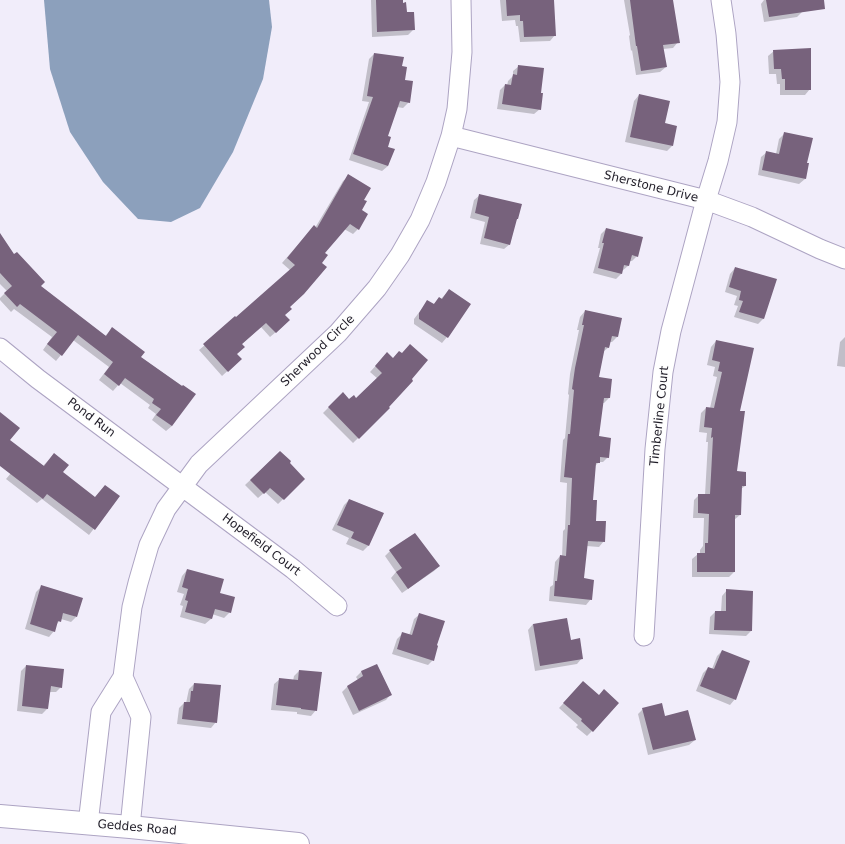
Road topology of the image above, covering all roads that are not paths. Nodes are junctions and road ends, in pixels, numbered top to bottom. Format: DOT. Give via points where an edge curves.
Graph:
graph roads {
  1 [pos="461,0"];
  2 [pos="721,0"];
  3 [pos="451,136"];
  4 [pos="706,200"];
  5 [pos="845,259"];
  6 [pos="0,348"];
  7 [pos="183,486"];
  8 [pos="337,606"];
  9 [pos="644,636"];
  10 [pos="123,676"];
  11 [pos="0,816"];
  12 [pos="88,824"];
  13 [pos="130,827"];
  14 [pos="298,844"];
  1 -- 3 [label="street, Sherwood Circle" via="460,84"];
  2 -- 4 [label="street, Timberline Court" via="730,82 727,122"];
  3 -- 4 [label="street, Sherstone Drive"];
  3 -- 7 [label="street, Sherwood Circle" via="420,220 377,288 338,333 200,464"];
  4 -- 5 [label="street, Sherstone Drive" via="752,217"];
  4 -- 9 [label="street, Timberline Court" via="671,331 664,372 655,449"];
  6 -- 7 [label="street, Pond Run"];
  7 -- 8 [label="street, Hopefield Court" via="293,569"];
  7 -- 10 [label="street, Sherwood Circle" via="166,509 149,545 132,607"];
  10 -- 12 [label="street, Sherwood Circle" via="101,712"];
  10 -- 13 [label="street" via="141,717"];
  11 -- 12 [label="main road, Geddes Road"];
  12 -- 13 [label="main road, Geddes Road"];
  13 -- 14 [label="main road, Geddes Road"];
}
